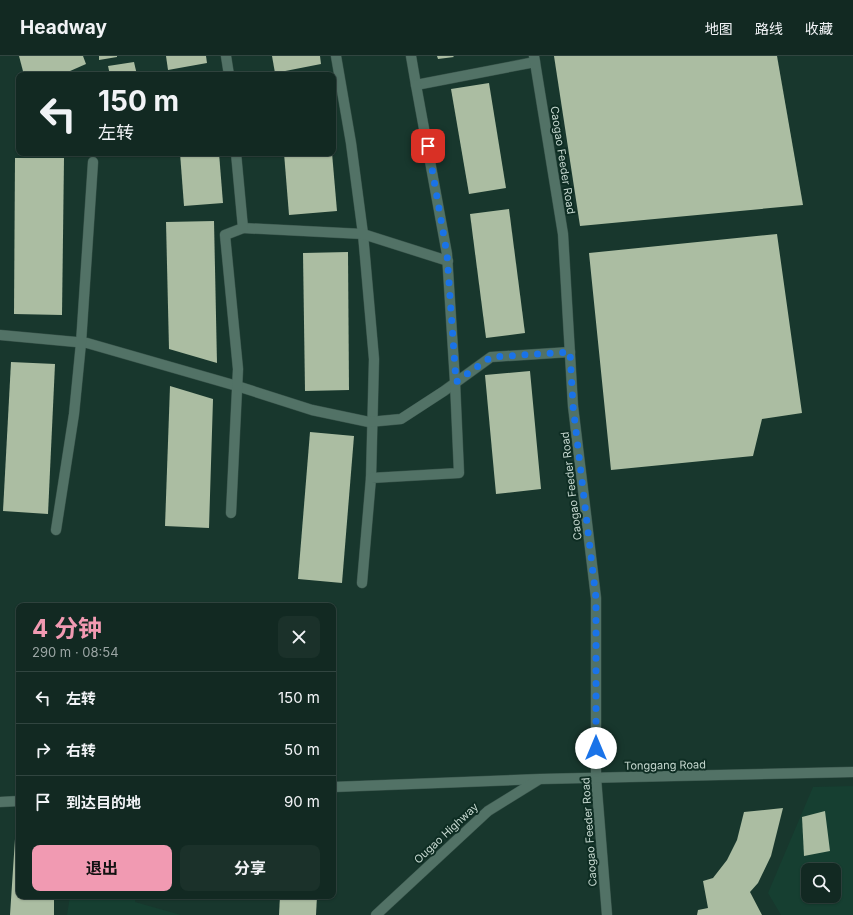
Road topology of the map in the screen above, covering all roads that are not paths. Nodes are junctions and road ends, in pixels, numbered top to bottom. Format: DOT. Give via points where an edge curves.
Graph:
graph roads {
  1 [pos="226,56"];
  2 [pos="336,56"];
  3 [pos="411,56"];
  4 [pos="535,59"];
  5 [pos="229,72"];
  6 [pos="416,85"];
  7 [pos="236,156"];
  8 [pos="93,162"];
  9 [pos="243,228"];
  10 [pos="363,234"];
  11 [pos="448,261"];
  12 [pos="0,335"];
  13 [pos="81,343"];
  14 [pos="570,352"];
  15 [pos="456,382"];
  16 [pos="237,386"];
  17 [pos="373,422"];
  18 [pos="371,478"];
  19 [pos="231,513"];
  20 [pos="56,530"];
  21 [pos="362,583"];
  22 [pos="853,772"];
  23 [pos="596,778"];
  24 [pos="540,779"];
  25 [pos="336,787"];
  26 [pos="16,801"];
  27 [pos="0,802"];
  28 [pos="376,915"];
  29 [pos="607,915"];
  1 -- 5 [label="street"];
  2 -- 10 [label="street"];
  3 -- 6 [label="street"];
  4 -- 6 [label="street"];
  4 -- 14 [label="street, Caogao Feeder Road" via="563,234"];
  6 -- 11 [label="street"];
  7 -- 9 [label="street"];
  8 -- 13 [label="street"];
  9 -- 10 [label="street"];
  9 -- 16 [label="street" via="225,235 238,369"];
  10 -- 11 [label="street"];
  10 -- 17 [label="street" via="374,360"];
  11 -- 15 [label="street"];
  12 -- 13 [label="street"];
  13 -- 16 [label="street"];
  13 -- 20 [label="street" via="74,414"];
  14 -- 15 [label="street" via="491,357"];
  14 -- 23 [label="street, Caogao Feeder Road" via="573,406 596,598"];
  15 -- 17 [label="street" via="401,419"];
  15 -- 18 [label="street" via="459,473"];
  16 -- 17 [label="street" via="312,410"];
  16 -- 19 [label="street"];
  17 -- 18 [label="street"];
  18 -- 21 [label="street"];
  22 -- 23 [label="street, Tonggang Road"];
  23 -- 24 [label="street, Tonggang Road"];
  23 -- 29 [label="street, Caogao Feeder Road"];
  24 -- 25 [label="street, Tonggang Road"];
  24 -- 28 [label="street, Ougao Highway" via="488,811"];
  26 -- 27 [label="street"];
}
